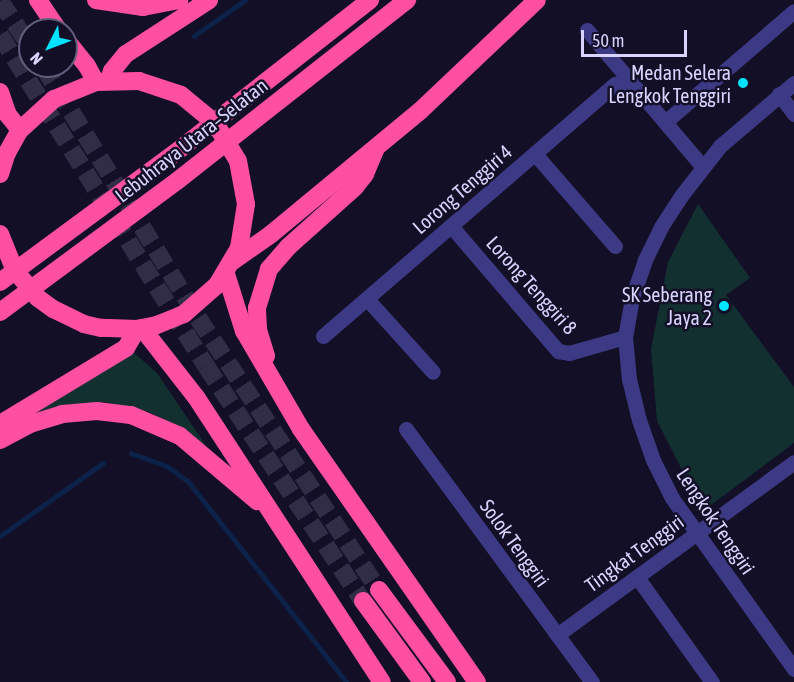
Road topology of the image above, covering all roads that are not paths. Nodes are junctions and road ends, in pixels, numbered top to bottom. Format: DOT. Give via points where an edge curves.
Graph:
graph roads {
  1 [pos="38,0"];
  2 [pos="96,0"];
  3 [pos="179,0"];
  4 [pos="209,0"];
  5 [pos="370,0"];
  6 [pos="407,0"];
  7 [pos="537,0"];
  8 [pos="794,11"];
  9 [pos="50,18"];
  10 [pos="587,30"];
  11 [pos="78,55"];
  12 [pos="103,81"];
  13 [pos="631,82"];
  14 [pos="794,83"];
  15 [pos="0,92"];
  16 [pos="779,94"];
  17 [pos="794,114"];
  18 [pos="665,123"];
  19 [pos="12,135"];
  20 [pos="377,146"];
  21 [pos="535,154"];
  22 [pos="702,166"];
  23 [pos="0,174"];
  24 [pos="451,226"];
  25 [pos="0,234"];
  26 [pos="615,246"];
  27 [pos="230,267"];
  28 [pos="0,282"];
  29 [pos="367,299"];
  30 [pos="0,312"];
  31 [pos="139,329"];
  32 [pos="323,336"];
  33 [pos="625,337"];
  34 [pos="433,372"];
  35 [pos="275,382"];
  36 [pos="0,424"];
  37 [pos="406,429"];
  38 [pos="0,440"];
  39 [pos="794,462"];
  40 [pos="274,516"];
  41 [pos="696,533"];
  42 [pos="637,577"];
  43 [pos="379,590"];
  44 [pos="363,601"];
  45 [pos="558,635"];
  46 [pos="794,669"];
  47 [pos="382,682"];
  48 [pos="422,682"];
  49 [pos="447,682"];
  50 [pos="477,682"];
  51 [pos="592,682"];
  52 [pos="712,682"];
  1 -- 9 [label="highway"];
  2 -- 3 [label="highway" via="143,8"];
  4 -- 12 [label="highway" via="126,54"];
  5 -- 28 [label="highway, Lebuhraya Utara–Selatan" via="175,153"];
  6 -- 30 [label="highway, Lebuhraya Utara–Selatan" via="177,181"];
  7 -- 20 [label="highway" via="420,111"];
  8 -- 18 [label="street"];
  10 -- 13 [label="street"];
  11 -- 12 [label="highway"];
  12 -- 19 [label="highway" via="54,99"];
  12 -- 27 [label="highway" via="139,81 167,89 199,108 224,135 242,175 246,204 243,233"];
  13 -- 18 [label="street"];
  13 -- 21 [label="street, Lorong Tenggiri 4" via="615,84"];
  14 -- 16 [label="street, Lengkok Tenggiri"];
  15 -- 19 [label="highway"];
  16 -- 17 [label="street"];
  16 -- 22 [label="street, Lengkok Tenggiri"];
  18 -- 22 [label="street"];
  19 -- 23 [label="highway"];
  20 -- 27 [label="highway"];
  20 -- 35 [label="highway" via="360,181 275,260 263,281 257,308 258,328"];
  21 -- 24 [label="street, Lorong Tenggiri 4"];
  21 -- 26 [label="street"];
  22 -- 33 [label="street, Lengkok Tenggiri" via="661,227 645,260 629,308"];
  24 -- 29 [label="street, Lorong Tenggiri 4"];
  24 -- 33 [label="street, Lorong Tenggiri 8" via="558,351 569,353"];
  25 -- 31 [label="highway" via="15,271 52,309 101,328"];
  27 -- 31 [label="highway" via="207,296 184,314"];
  27 -- 35 [label="highway" via="244,331"];
  29 -- 32 [label="street, Lorong Tenggiri 4"];
  29 -- 34 [label="street"];
  31 -- 36 [label="highway" via="126,348"];
  31 -- 40 [label="highway" via="196,397"];
  33 -- 41 [label="street, Lengkok Tenggiri" via="629,379 649,450 672,498"];
  35 -- 50 [label="highway" via="301,429"];
  37 -- 45 [label="street, Solok Tenggiri"];
  38 -- 40 [label="highway" via="30,424 62,414 97,411 131,415 180,436"];
  39 -- 41 [label="street, Tingkat Tenggiri"];
  40 -- 47 [label="highway"];
  41 -- 42 [label="street, Tingkat Tenggiri"];
  41 -- 46 [label="street, Lengkok Tenggiri"];
  42 -- 45 [label="street, Tingkat Tenggiri"];
  42 -- 52 [label="street"];
  43 -- 49 [label="highway"];
  44 -- 48 [label="highway"];
  45 -- 51 [label="street, Solok Tenggiri"];
}
